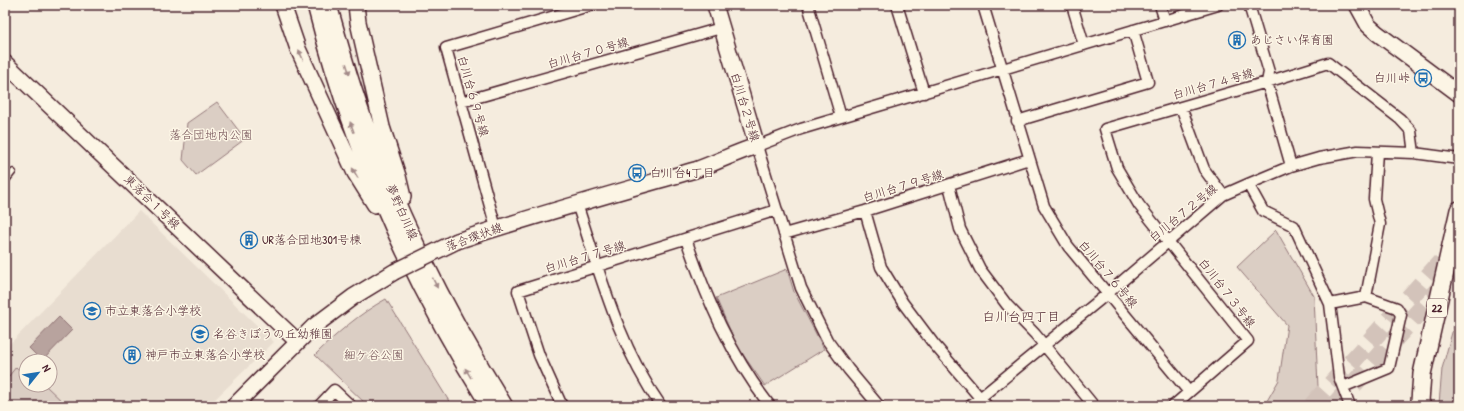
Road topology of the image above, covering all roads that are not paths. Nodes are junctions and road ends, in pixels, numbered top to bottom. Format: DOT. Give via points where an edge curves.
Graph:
graph roads {
  1 [pos="284,5"];
  2 [pos="315,5"];
  3 [pos="329,5"];
  4 [pos="356,5"];
  5 [pos="592,5"];
  6 [pos="715,5"];
  7 [pos="808,5"];
  8 [pos="897,5"];
  9 [pos="983,5"];
  10 [pos="1072,5"];
  11 [pos="1160,5"];
  12 [pos="1218,5"];
  13 [pos="1250,5"];
  14 [pos="1357,5"];
  15 [pos="1165,21"];
  16 [pos="722,28"];
  17 [pos="1133,30"];
  18 [pos="1084,45"];
  19 [pos="5,63"];
  20 [pos="1002,69"];
  21 [pos="1267,82"];
  22 [pos="924,93"];
  23 [pos="1459,94"];
  24 [pos="461,102"];
  25 [pos="1181,106"];
  26 [pos="841,118"];
  27 [pos="1017,121"];
  28 [pos="757,146"];
  29 [pos="1376,152"];
  30 [pos="1414,153"];
  31 [pos="1029,159"];
  32 [pos="1459,159"];
  33 [pos="1291,166"];
  34 [pos="13,172"];
  35 [pos="5,180"];
  36 [pos="1248,184"];
  37 [pos="949,185"];
  38 [pos="1223,196"];
  39 [pos="577,204"];
  40 [pos="777,210"];
  41 [pos="1459,210"];
  42 [pos="865,211"];
  43 [pos="496,228"];
  44 [pos="784,234"];
  45 [pos="405,238"];
  46 [pos="686,239"];
  47 [pos="1169,241"];
  48 [pos="598,267"];
  49 [pos="1107,294"];
  50 [pos="1366,297"];
  51 [pos="1330,304"];
  52 [pos="298,342"];
  53 [pos="1045,346"];
  54 [pos="1343,387"];
  55 [pos="1189,392"];
  56 [pos="980,398"];
  57 [pos="235,406"];
  58 [pos="319,406"];
  59 [pos="351,406"];
  60 [pos="489,406"];
  61 [pos="505,406"];
  62 [pos="562,406"];
  63 [pos="661,406"];
  64 [pos="770,406"];
  65 [pos="879,406"];
  66 [pos="970,406"];
  67 [pos="987,406"];
  68 [pos="1094,406"];
  69 [pos="1173,406"];
  70 [pos="1350,406"];
  71 [pos="1422,406"];
  45 -- 1 [label="street, one-way" via="355,173 298,49"];
  45 -- 2 [label="street, 夢野白川線, one-way" via="367,168 338,85"];
  3 -- 45 [label="street, 夢野白川線, one-way" via="343,55"];
  4 -- 45 [label="street" via="382,127 398,176"];
  5 -- 24 [label="street, 白川台６９号線" via="446,48"];
  6 -- 16 [label="street, 白川台２号線"];
  7 -- 26 [label="street"];
  8 -- 22 [label="street"];
  9 -- 20 [label="street, 白川台７６号線"];
  10 -- 18 [label="street"];
  11 -- 15 [label="street"];
  12 -- 15 [label="street"];
  13 -- 21 [label="street" via="1269,72"];
  14 -- 23 [label="street" via="1373,29"];
  15 -- 17 [label="street"];
  16 -- 24 [label="street, 白川台７０号線"];
  16 -- 28 [label="street, 白川台２号線"];
  17 -- 18 [label="street"];
  17 -- 27 [label="street" via="1148,82"];
  18 -- 20 [label="street"];
  19 -- 52 [label="street, 東落合１号線"];
  20 -- 22 [label="street"];
  20 -- 27 [label="street, 白川台７６号線"];
  21 -- 25 [label="street, 白川台７４号線"];
  21 -- 30 [label="street, 白川台７４号線" via="1328,63 1400,119 1411,131"];
  21 -- 33 [label="street"];
  22 -- 26 [label="street"];
  24 -- 43 [label="street, 白川台６９号線"];
  25 -- 38 [label="street" via="1204,170"];
  25 -- 47 [label="street, 白川台７４号線" via="1105,129 1117,168 1139,205"];
  26 -- 28 [label="street" via="801,129"];
  27 -- 31 [label="street, 白川台７６号線"];
  28 -- 39 [label="street, 落合環状線" via="701,168"];
  28 -- 40 [label="street, 白川台２号線"];
  29 -- 30 [label="street, 白川台７２号線"];
  29 -- 33 [label="street, 白川台７２号線" via="1358,151"];
  29 -- 50 [label="street" via="1374,199 1380,224"];
  30 -- 32 [label="street, 白川台７２号線"];
  31 -- 37 [label="street, 白川台７９号線"];
  31 -- 49 [label="street, 白川台７６号線" via="1044,206 1068,246"];
  33 -- 36 [label="street, 白川台７２号線"];
  34 -- 35 [label="lane"];
  36 -- 38 [label="street, 白川台７２号線"];
  36 -- 51 [label="street" via="1263,211 1294,226"];
  37 -- 42 [label="street, 白川台７９号線"];
  37 -- 53 [label="street" via="960,229 980,269 1007,305"];
  38 -- 47 [label="street, 白川台７２号線"];
  39 -- 43 [label="street, 落合環状線"];
  39 -- 48 [label="street"];
  40 -- 44 [label="street, 白川台２号線"];
  40 -- 46 [label="street, 白川台７７号線"];
  41 -- 71 [label="main road, 22" via="1422,374"];
  42 -- 44 [label="street, 白川台７９号線"];
  42 -- 56 [label="street" via="881,267 933,343"];
  43 -- 52 [label="street, 落合環状線, bridge" via="457,241 394,272 353,297"];
  44 -- 65 [label="street, 白川台２号線" via="801,288 827,340"];
  60 -- 45 [label="street, 夢野白川線, one-way" via="440,325"];
  45 -- 61 [label="street, 夢野白川線, one-way"];
  46 -- 48 [label="street, 白川台７７号線"];
  46 -- 64 [label="street" via="724,335 746,373"];
  47 -- 49 [label="street, 白川台７２号線"];
  47 -- 55 [label="street, 白川台７３号線" via="1248,340"];
  48 -- 62 [label="street, 白川台７７号線" via="518,291 539,355"];
  48 -- 63 [label="street" via="613,316 628,351"];
  49 -- 53 [label="street, 白川台７２号線"];
  49 -- 55 [label="street, 白川台７６号線"];
  50 -- 51 [label="street"];
  50 -- 54 [label="street" via="1397,308 1401,315 1389,368"];
  51 -- 54 [label="street" via="1339,377"];
  52 -- 57 [label="street, 落合環状線"];
  53 -- 56 [label="street, 白川台７２号線"];
  53 -- 68 [label="street"];
  54 -- 70 [label="street"];
  55 -- 69 [label="street, 白川台７３号線"];
  56 -- 66 [label="street, 白川台７２号線"];
  56 -- 67 [label="street"];
  58 -- 59 [label="street" via="334,390"];
}
